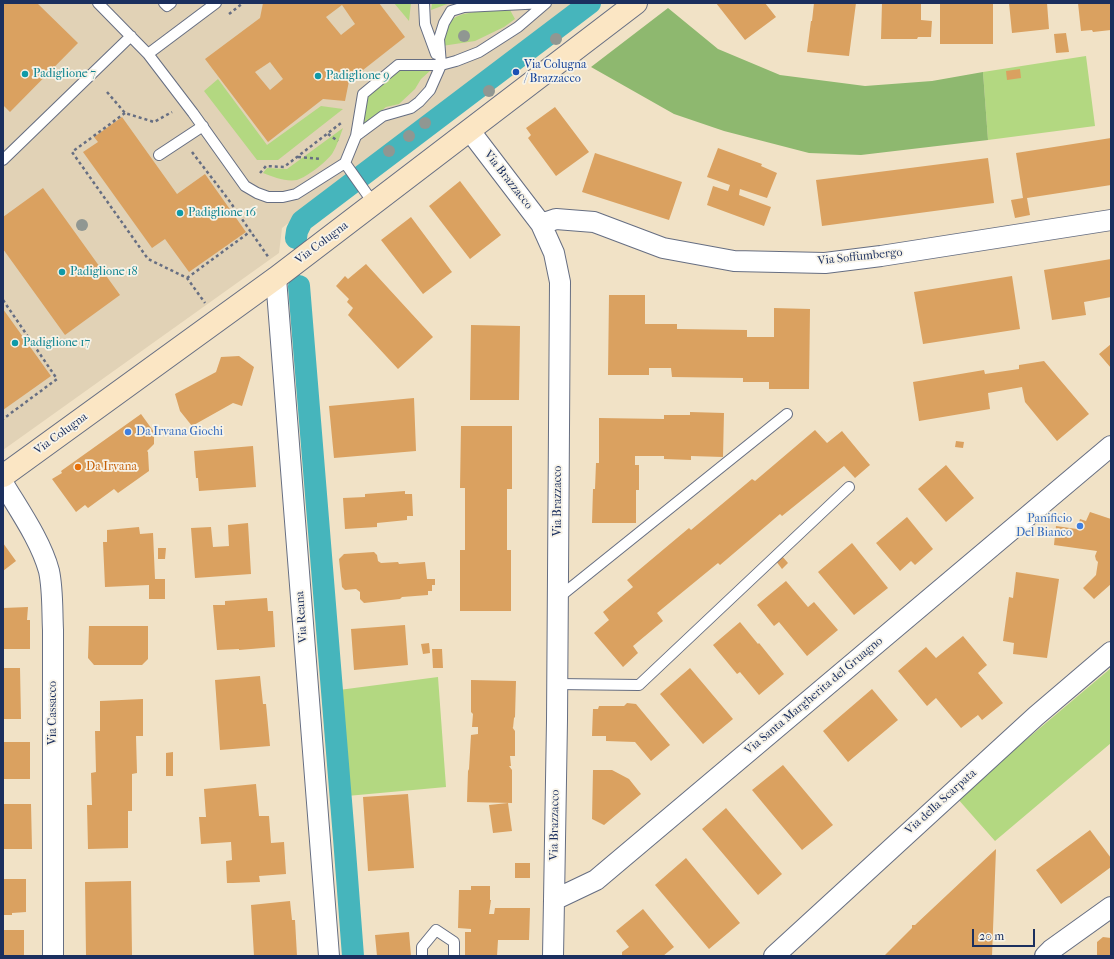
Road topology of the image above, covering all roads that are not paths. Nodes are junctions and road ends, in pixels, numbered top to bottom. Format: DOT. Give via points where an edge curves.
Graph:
graph roads {
  1 [pos="98,3"];
  2 [pos="164,3"];
  3 [pos="171,3"];
  4 [pos="216,3"];
  5 [pos="424,3"];
  6 [pos="546,3"];
  7 [pos="636,3"];
  8 [pos="131,36"];
  9 [pos="148,54"];
  10 [pos="440,65"];
  11 [pos="203,126"];
  12 [pos="470,131"];
  13 [pos="356,136"];
  14 [pos="159,155"];
  15 [pos="3,160"];
  16 [pos="345,163"];
  17 [pos="368,196"];
  18 [pos="1111,220"];
  19 [pos="541,224"];
  20 [pos="278,276"];
  21 [pos="787,414"];
  22 [pos="1111,446"];
  23 [pos="3,476"];
  24 [pos="3,483"];
  25 [pos="849,487"];
  26 [pos="558,598"];
  27 [pos="1111,652"];
  28 [pos="557,684"];
  29 [pos="554,900"];
  30 [pos="1111,907"];
  31 [pos="53,956"];
  32 [pos="328,956"];
  33 [pos="422,956"];
  34 [pos="454,956"];
  35 [pos="553,956"];
  36 [pos="774,956"];
  37 [pos="1045,956"];
  1 -- 8 [label="lane"];
  2 -- 3 [label="lane" via="167,6"];
  4 -- 9 [label="lane"];
  5 -- 10 [label="lane" via="425,24"];
  6 -- 10 [label="lane" via="518,27 479,52"];
  6 -- 10 [label="lane" via="464,7 451,11 439,39"];
  7 -- 12 [label="street, Via Colugna"];
  8 -- 9 [label="lane"];
  8 -- 15 [label="lane"];
  9 -- 11 [label="lane"];
  10 -- 13 [label="lane" via="430,90 419,102 411,108 383,116"];
  10 -- 13 [label="lane" via="398,66 363,94"];
  11 -- 14 [label="lane"];
  11 -- 16 [label="lane" via="245,186 268,197 296,194"];
  12 -- 17 [label="street, Via Colugna"];
  12 -- 19 [label="street, Via Brazzacco"];
  13 -- 16 [label="lane"];
  16 -- 17 [label="lane"];
  17 -- 20 [label="street, Via Colugna"];
  18 -- 19 [label="street, Via Soffumbergo" via="825,263 734,261 663,248 594,222 556,219"];
  19 -- 26 [label="street, Via Brazzacco" via="554,253 560,282"];
  20 -- 23 [label="street, Via Colugna"];
  20 -- 32 [label="street, Via Reana"];
  21 -- 26 [label="lane"];
  22 -- 29 [label="street, Via Santa Margherita del Gruagno" via="596,880"];
  24 -- 31 [label="street, Via Cassacco" via="41,548 49,572 52,594"];
  25 -- 28 [label="lane" via="638,685"];
  26 -- 28 [label="street, Via Brazzacco"];
  27 -- 36 [label="street, Via della Scarpata" via="1036,716"];
  28 -- 29 [label="street, Via Brazzacco"];
  29 -- 35 [label="street"];
  30 -- 37 [label="street"];
  33 -- 34 [label="lane" via="422,947 436,930 454,942"];
}
